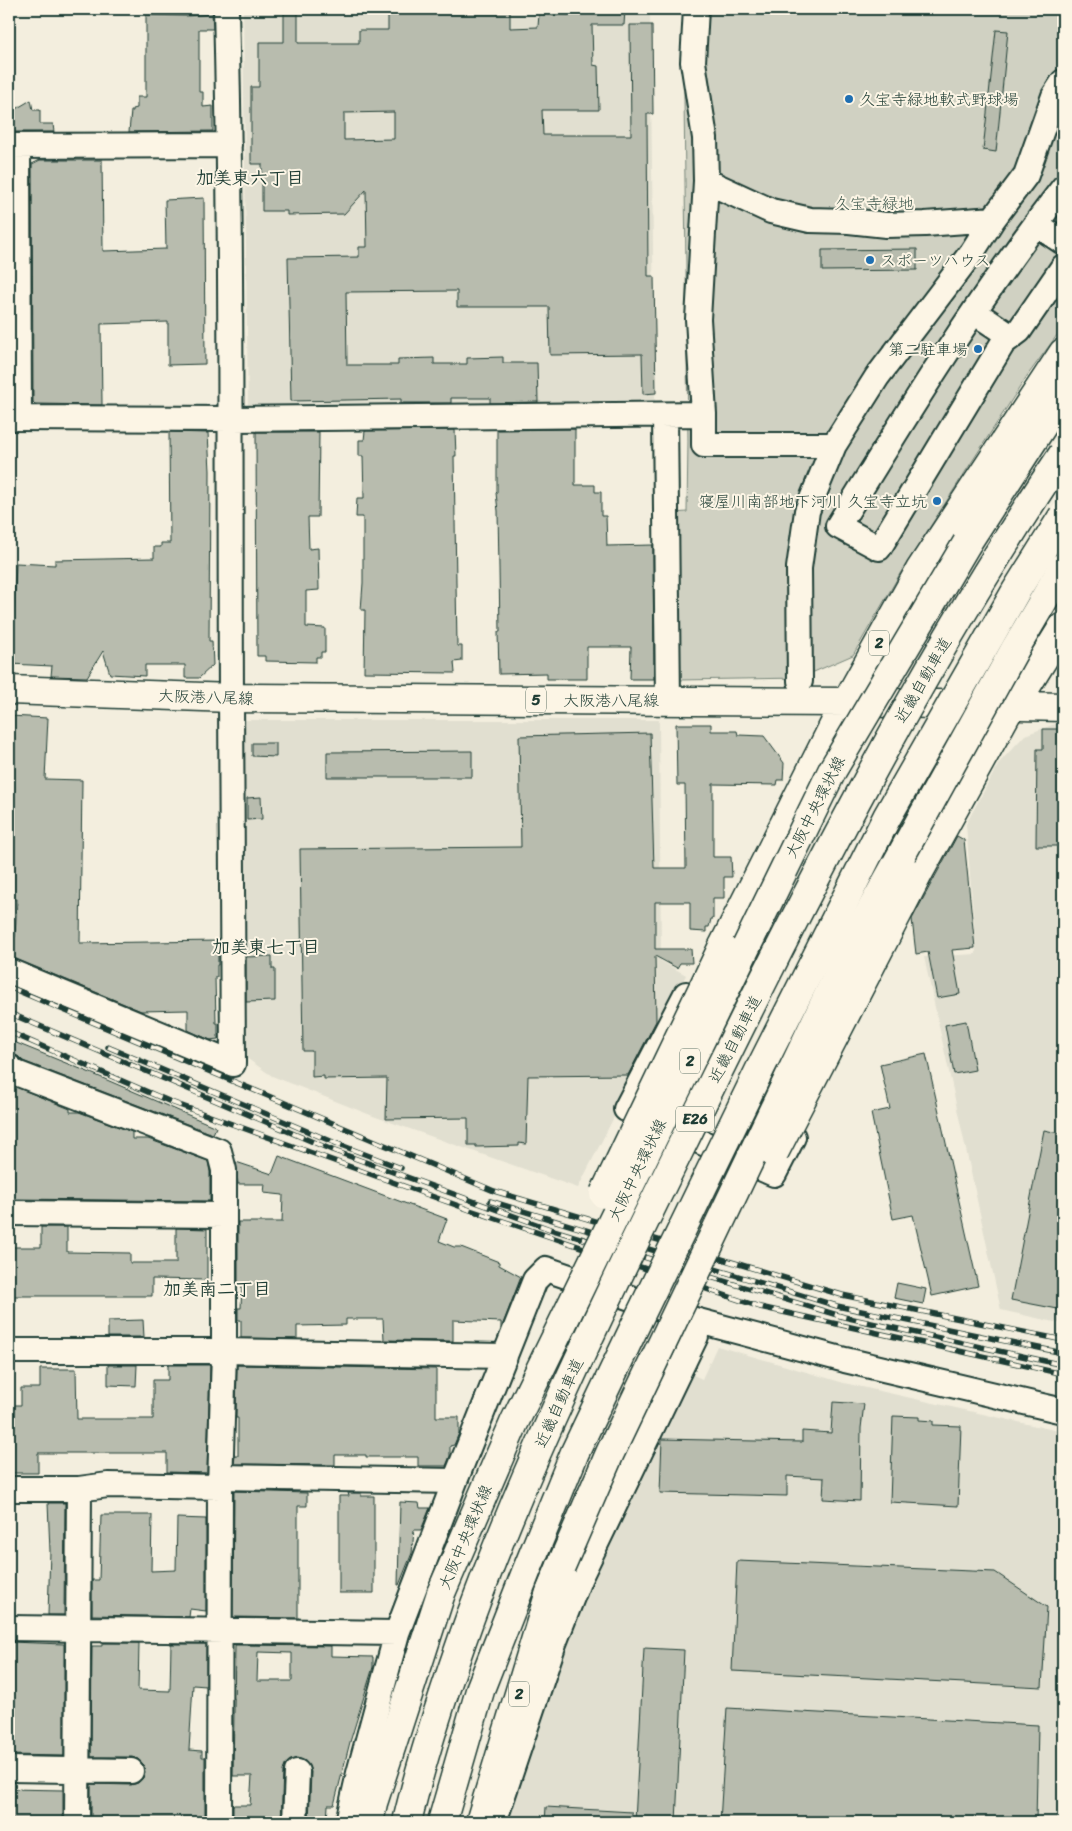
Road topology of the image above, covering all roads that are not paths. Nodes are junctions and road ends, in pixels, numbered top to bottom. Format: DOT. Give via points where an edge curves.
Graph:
graph roads {
  1 [pos="226,9"];
  2 [pos="696,9"];
  3 [pos="1063,82"];
  4 [pos="229,145"];
  5 [pos="13,146"];
  6 [pos="706,180"];
  7 [pos="1063,188"];
  8 [pos="992,219"];
  9 [pos="1036,224"];
  10 [pos="1063,242"];
  11 [pos="1063,267"];
  12 [pos="13,287"];
  13 [pos="974,312"];
  14 [pos="1010,336"];
  15 [pos="1063,354"];
  16 [pos="1063,394"];
  17 [pos="685,414"];
  18 [pos="14,418"];
  19 [pos="232,419"];
  20 [pos="834,445"];
  21 [pos="1063,454"];
  22 [pos="1063,516"];
  23 [pos="1063,567"];
  24 [pos="1063,627"];
  25 [pos="800,682"];
  26 [pos="9,690"];
  27 [pos="231,698"];
  28 [pos="668,700"];
  29 [pos="847,702"];
  30 [pos="1011,706"];
  31 [pos="1063,707"];
  32 [pos="789,815"];
  33 [pos="918,874"];
  34 [pos="9,971"];
  35 [pos="11,1071"];
  36 [pos="9,1213"];
  37 [pos="224,1215"];
  38 [pos="695,1320"];
  39 [pos="9,1351"];
  40 [pos="224,1351"];
  41 [pos="505,1356"];
  42 [pos="1063,1411"];
  43 [pos="514,1423"];
  44 [pos="610,1453"];
  45 [pos="455,1481"];
  46 [pos="220,1482"];
  47 [pos="79,1488"];
  48 [pos="9,1489"];
  49 [pos="9,1628"];
  50 [pos="79,1629"];
  51 [pos="220,1631"];
  52 [pos="397,1633"];
  53 [pos="9,1769"];
  54 [pos="78,1771"];
  55 [pos="131,1771"];
  56 [pos="297,1772"];
  57 [pos="77,1822"];
  58 [pos="219,1822"];
  59 [pos="295,1822"];
  60 [pos="348,1822"];
  61 [pos="369,1822"];
  62 [pos="407,1822"];
  63 [pos="442,1822"];
  64 [pos="480,1822"];
  65 [pos="494,1822"];
  1 -- 4 [label="street"];
  2 -- 6 [label="street" via="693,62 705,138"];
  3 -- 8 [label="street" via="1054,96 1026,175"];
  4 -- 5 [label="street"];
  4 -- 19 [label="street"];
  5 -- 12 [label="street"];
  6 -- 8 [label="street" via="771,211 810,220 886,225"];
  6 -- 17 [label="street" via="698,318"];
  7 -- 9 [label="street"];
  8 -- 20 [label="street" via="972,252 877,377"];
  9 -- 10 [label="street"];
  9 -- 13 [label="street"];
  11 -- 14 [label="street" via="1019,331"];
  12 -- 18 [label="street"];
  13 -- 14 [label="street"];
  13 -- 14 [label="street" via="908,411 838,526 879,548"];
  15 -- 29 [label="main road, 2" via="920,570"];
  16 -- 43 [label="main road, 大阪中央環状線 / 2, bridge" via="967,544 833,770"];
  17 -- 19 [label="street"];
  17 -- 20 [label="street" via="704,445"];
  17 -- 28 [label="street"];
  18 -- 19 [label="street"];
  19 -- 27 [label="street"];
  20 -- 25 [label="street" via="807,511 799,568"];
  21 -- 62 [label="main road, 近畿自動車道 / E26, bridge" via="920,684 856,802 735,1037 600,1311 491,1563 448,1679"];
  22 -- 63 [label="main road, E26, bridge" via="952,700 887,818 760,1067 629,1336 575,1452 522,1581 482,1687"];
  23 -- 44 [label="main road, 2, bridge" via="855,939"];
  24 -- 30 [label="main road, 2"];
  26 -- 27 [label="main road, 大阪港八尾線 / 5"];
  27 -- 28 [label="main road, 大阪港八尾線 / 5"];
  27 -- 34 [label="street" via="233,1064"];
  28 -- 29 [label="main road, 大阪港八尾線 / 5"];
  29 -- 30 [label="main road, 大阪港八尾線 / 5"];
  29 -- 32 [label="main road, 2"];
  30 -- 31 [label="main road, 大阪港八尾線 / 5"];
  30 -- 33 [label="main road, 2"];
  32 -- 33 [label="street" via="750,870 626,1109 774,1174 897,929"];
  32 -- 43 [label="main road, 2, bridge" via="554,1300"];
  33 -- 44 [label="main road, 2, bridge" via="729,1240 642,1420"];
  35 -- 37 [label="street" via="219,1151 224,1170"];
  36 -- 37 [label="street"];
  37 -- 40 [label="street"];
  38 -- 41 [label="street" via="546,1268 535,1280"];
  38 -- 42 [label="street" via="845,1360"];
  38 -- 65 [label="street" via="696,1336 580,1578 556,1638"];
  39 -- 40 [label="street"];
  40 -- 41 [label="street"];
  40 -- 46 [label="street"];
  41 -- 45 [label="street"];
  43 -- 61 [label="main road, 大阪中央環状線 / 2, bridge" via="441,1593"];
  44 -- 64 [label="main road, 2, bridge" via="550,1592"];
  45 -- 46 [label="street"];
  45 -- 52 [label="street"];
  46 -- 47 [label="street"];
  46 -- 51 [label="street"];
  47 -- 48 [label="street"];
  47 -- 50 [label="street"];
  49 -- 50 [label="street"];
  50 -- 51 [label="street"];
  50 -- 54 [label="street"];
  51 -- 52 [label="street"];
  51 -- 58 [label="street"];
  52 -- 60 [label="street"];
  53 -- 54 [label="street"];
  54 -- 55 [label="street"];
  54 -- 57 [label="street"];
  56 -- 59 [label="street"];
}
